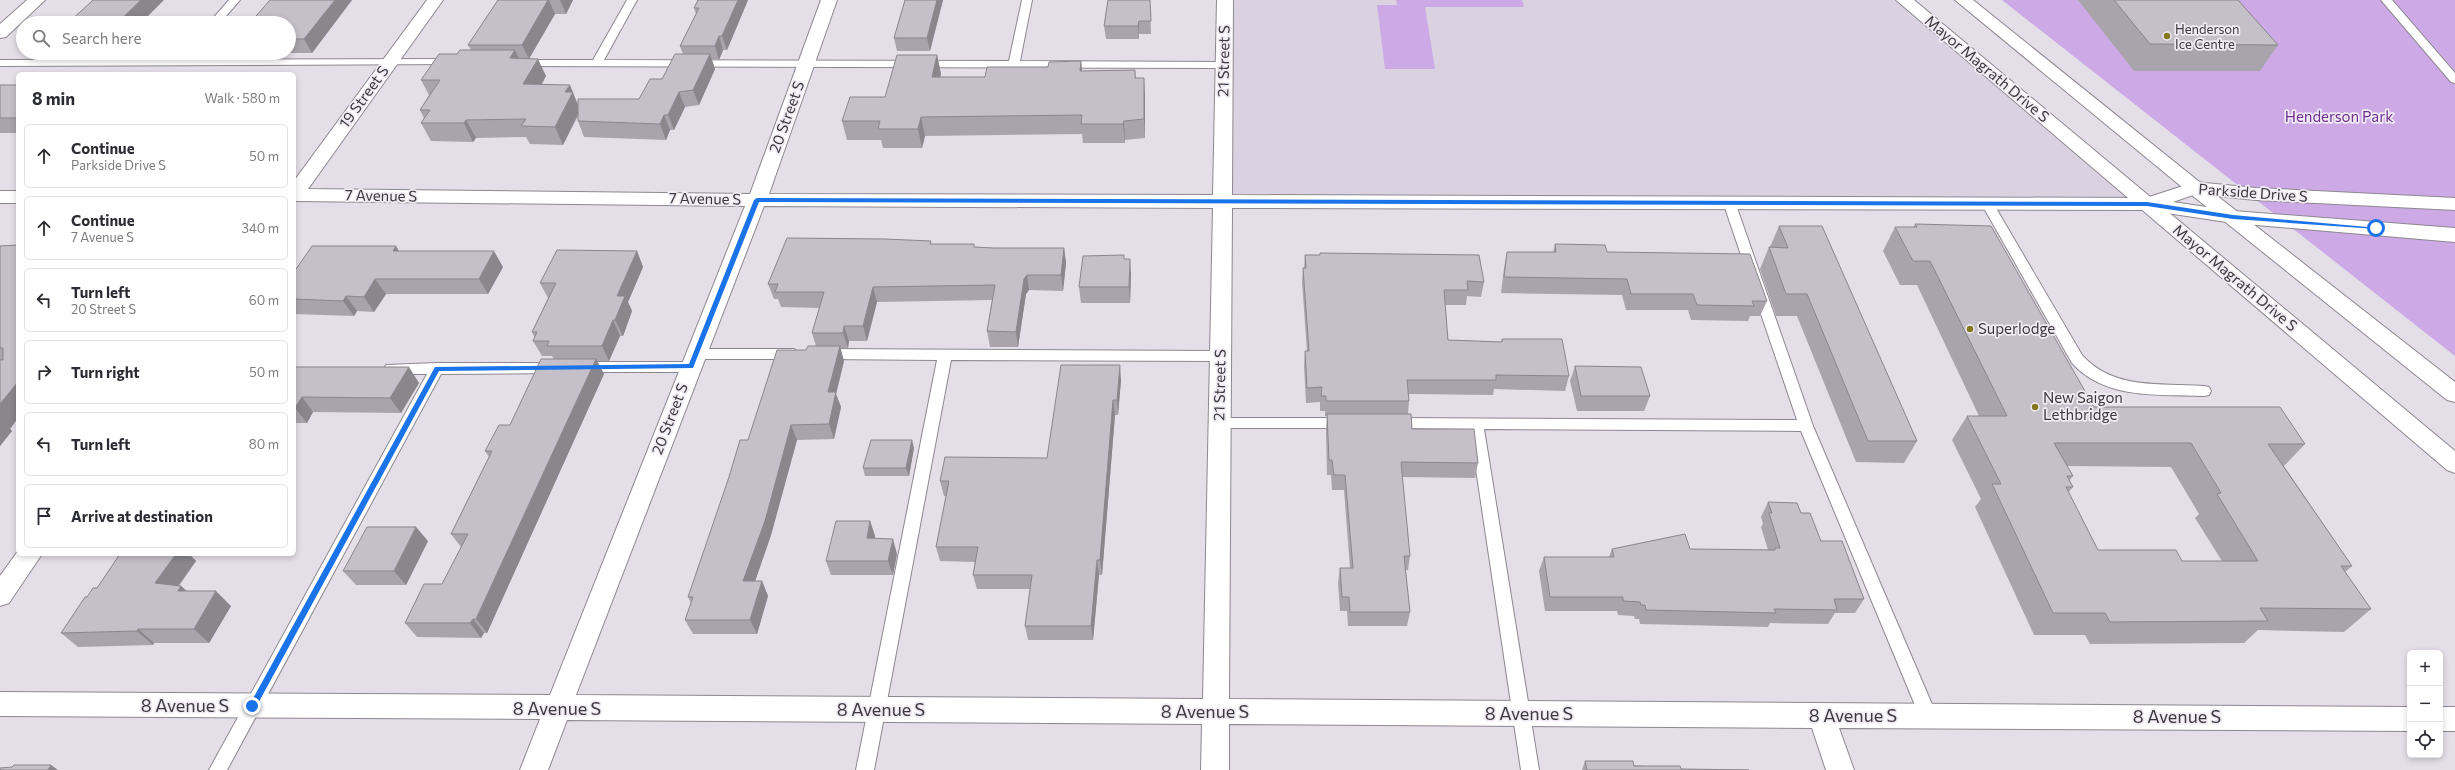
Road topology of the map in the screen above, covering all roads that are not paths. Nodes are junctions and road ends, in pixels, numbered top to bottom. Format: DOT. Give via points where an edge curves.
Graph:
graph roads {
  1 [pos="37,0"];
  2 [pos="235,0"];
  3 [pos="435,0"];
  4 [pos="632,0"];
  5 [pos="830,0"];
  6 [pos="1027,0"];
  7 [pos="1225,0"];
  8 [pos="1904,0"];
  9 [pos="1963,0"];
  10 [pos="2386,0"];
  11 [pos="19,16"];
  12 [pos="220,16"];
  13 [pos="16,19"];
  14 [pos="0,33"];
  15 [pos="0,62"];
  16 [pos="177,62"];
  17 [pos="390,62"];
  18 [pos="462,62"];
  19 [pos="510,63"];
  20 [pos="597,63"];
  21 [pos="806,64"];
  22 [pos="1014,65"];
  23 [pos="1224,65"];
  24 [pos="2455,80"];
  25 [pos="2195,188"];
  26 [pos="296,192"];
  27 [pos="296,195"];
  28 [pos="16,196"];
  29 [pos="0,197"];
  30 [pos="757,200"];
  31 [pos="1222,201"];
  32 [pos="1729,202"];
  33 [pos="1987,203"];
  34 [pos="2147,204"];
  35 [pos="2455,204"];
  36 [pos="2233,217"];
  37 [pos="2455,235"];
  38 [pos="945,355"];
  39 [pos="1220,356"];
  40 [pos="694,360"];
  41 [pos="437,368"];
  42 [pos="374,369"];
  43 [pos="2204,391"];
  44 [pos="2455,394"];
  45 [pos="1476,422"];
  46 [pos="1219,423"];
  47 [pos="1359,423"];
  48 [pos="1382,423"];
  49 [pos="1806,426"];
  50 [pos="2455,464"];
  51 [pos="29,556"];
  52 [pos="0,595"];
  53 [pos="0,704"];
  54 [pos="252,706"];
  55 [pos="557,709"];
  56 [pos="878,710"];
  57 [pos="1215,712"];
  58 [pos="1520,714"];
  59 [pos="1822,716"];
  60 [pos="1928,716"];
  61 [pos="2407,719"];
  62 [pos="2443,719"];
  63 [pos="2455,719"];
  64 [pos="218,770"];
  65 [pos="534,770"];
  66 [pos="865,770"];
  67 [pos="1215,770"];
  68 [pos="1530,770"];
  69 [pos="1840,770"];
  1 -- 11 [label="street"];
  2 -- 12 [label="lane"];
  3 -- 17 [label="street, 19 Street S"];
  4 -- 20 [label="lane"];
  5 -- 21 [label="street, 20 Street S"];
  6 -- 22 [label="lane"];
  7 -- 23 [label="street, 21 Street S"];
  8 -- 34 [label="street, Mayor Magrath Drive S"];
  9 -- 25 [label="street"];
  10 -- 24 [label="lane"];
  13 -- 14 [label="street"];
  15 -- 16 [label="lane"];
  16 -- 17 [label="lane"];
  17 -- 18 [label="lane"];
  17 -- 26 [label="street, 19 Street S"];
  19 -- 20 [label="lane"];
  20 -- 21 [label="lane"];
  21 -- 22 [label="lane"];
  21 -- 30 [label="street, 20 Street S"];
  22 -- 23 [label="lane"];
  23 -- 31 [label="street, 21 Street S"];
  25 -- 34 [label="street, Parkside Drive S"];
  25 -- 35 [label="street, Parkside Drive S" via="2256,194"];
  25 -- 36 [label="street"];
  27 -- 30 [label="street, 7 Avenue S"];
  28 -- 29 [label="street"];
  30 -- 31 [label="street, 7 Avenue S"];
  30 -- 40 [label="street, 20 Street S"];
  31 -- 32 [label="street, 7 Avenue S"];
  31 -- 39 [label="street, 21 Street S"];
  32 -- 33 [label="street, 7 Avenue S"];
  32 -- 49 [label="lane"];
  33 -- 34 [label="street, 7 Avenue S"];
  33 -- 43 [label="lane" via="2077,359 2090,373 2106,381 2150,388"];
  34 -- 36 [label="street, Parkside Drive S"];
  34 -- 50 [label="street, Mayor Magrath Drive S"];
  36 -- 37 [label="street, Parkside Drive S"];
  36 -- 44 [label="street"];
  38 -- 39 [label="lane"];
  38 -- 40 [label="lane" via="809,354"];
  38 -- 56 [label="lane"];
  39 -- 46 [label="street, 21 Street S"];
  40 -- 41 [label="lane"];
  40 -- 55 [label="street, 20 Street S"];
  41 -- 42 [label="lane"];
  41 -- 54 [label="lane"];
  45 -- 48 [label="lane"];
  45 -- 49 [label="lane"];
  45 -- 58 [label="lane"];
  46 -- 47 [label="lane"];
  46 -- 57 [label="street, 21 Street S"];
  49 -- 60 [label="lane"];
  51 -- 52 [label="street"];
  53 -- 54 [label="street, 8 Avenue S"];
  54 -- 55 [label="street, 8 Avenue S"];
  54 -- 64 [label="lane"];
  55 -- 56 [label="street, 8 Avenue S"];
  55 -- 65 [label="street, 20 Street S"];
  56 -- 57 [label="street, 8 Avenue S"];
  56 -- 66 [label="lane"];
  57 -- 58 [label="street, 8 Avenue S"];
  57 -- 67 [label="street, 21 Street S"];
  58 -- 59 [label="street, 8 Avenue S"];
  58 -- 68 [label="lane"];
  59 -- 60 [label="street, 8 Avenue S"];
  59 -- 69 [label="street"];
  60 -- 61 [label="street, 8 Avenue S"];
  62 -- 63 [label="street"];
}
